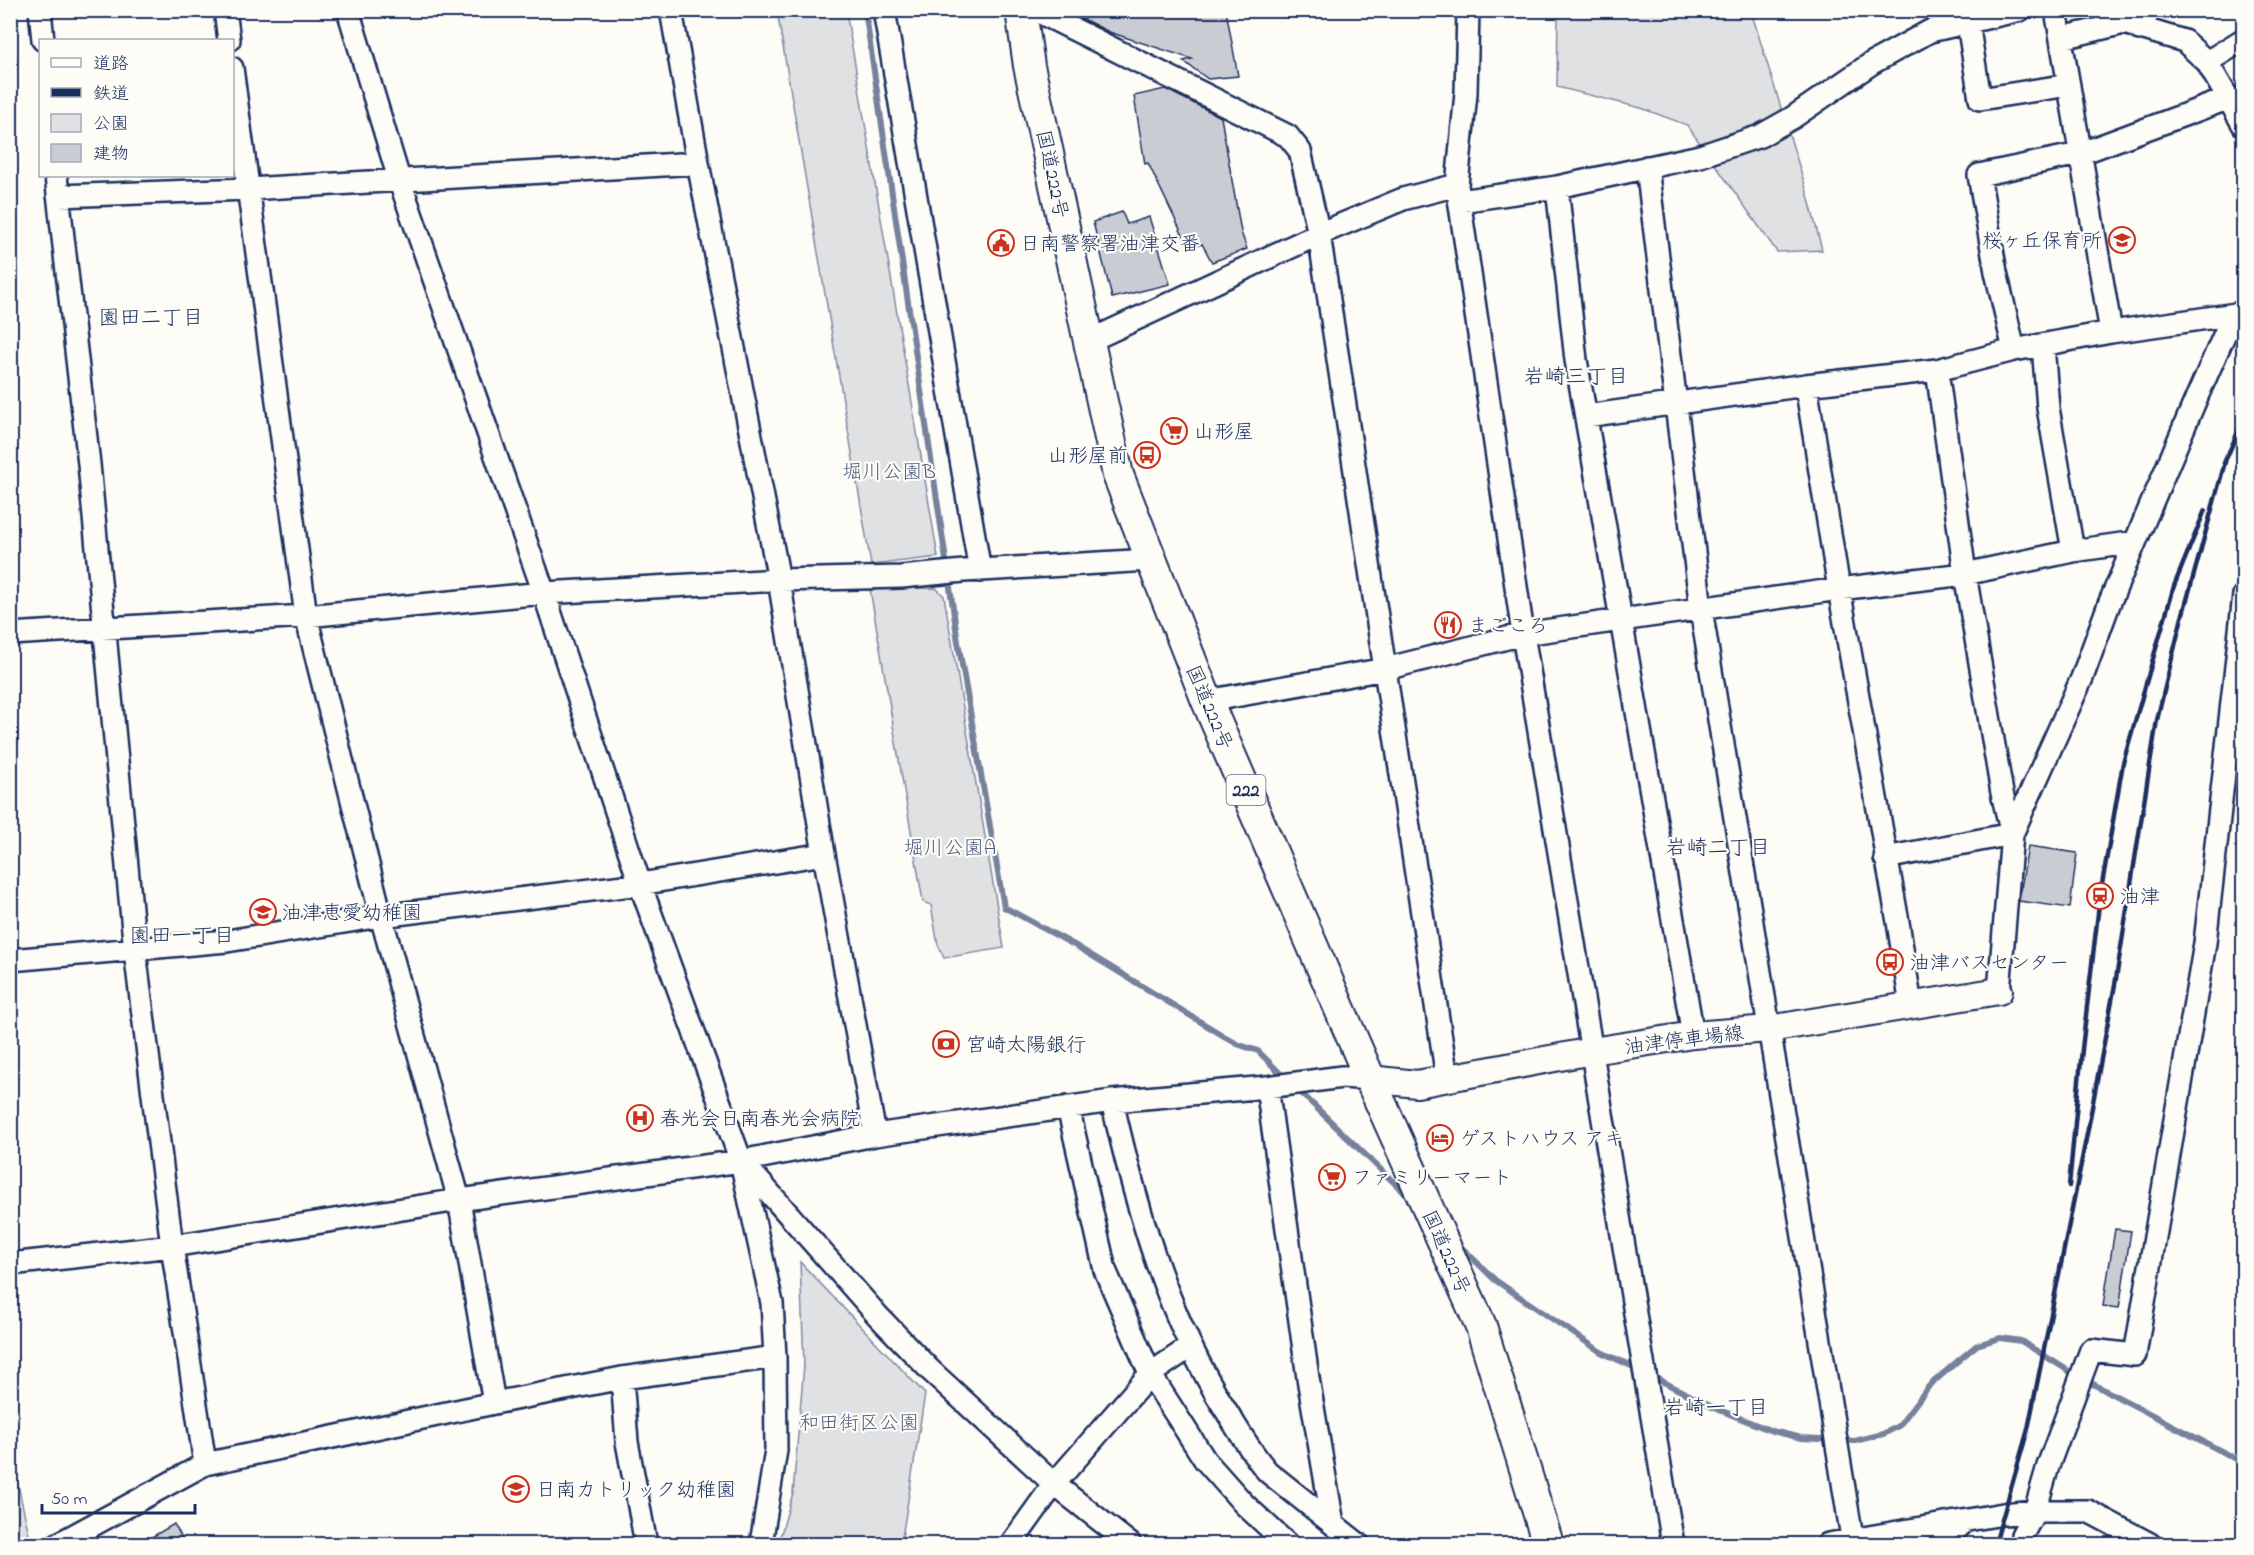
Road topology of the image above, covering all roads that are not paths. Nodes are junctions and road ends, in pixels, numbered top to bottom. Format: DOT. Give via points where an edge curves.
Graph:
graph roads {
  1 [pos="40,10"];
  2 [pos="225,10"];
  3 [pos="348,10"];
  4 [pos="671,10"];
  5 [pos="884,10"];
  6 [pos="1021,10"];
  7 [pos="1035,10"];
  8 [pos="1468,10"];
  9 [pos="2020,10"];
  10 [pos="2056,10"];
  11 [pos="2150,10"];
  12 [pos="1930,21"];
  13 [pos="1968,23"];
  14 [pos="2139,29"];
  15 [pos="2062,38"];
  16 [pos="43,39"];
  17 [pos="229,39"];
  18 [pos="2244,39"];
  19 [pos="2207,62"];
  20 [pos="234,83"];
  21 [pos="2069,85"];
  22 [pos="2227,99"];
  23 [pos="2244,126"];
  24 [pos="2079,154"];
  25 [pos="698,163"];
  26 [pos="1647,167"];
  27 [pos="399,179"];
  28 [pos="57,186"];
  29 [pos="1557,187"];
  30 [pos="248,189"];
  31 [pos="1458,193"];
  32 [pos="1318,234"];
  33 [pos="2240,313"];
  34 [pos="2111,332"];
  35 [pos="1089,341"];
  36 [pos="2043,345"];
  37 [pos="2014,350"];
  38 [pos="1937,370"];
  39 [pos="1806,385"];
  40 [pos="1676,402"];
  41 [pos="1586,416"];
  42 [pos="2135,542"];
  43 [pos="2073,551"];
  44 [pos="1150,560"];
  45 [pos="972,570"];
  46 [pos="1965,574"];
  47 [pos="779,580"];
  48 [pos="1839,589"];
  49 [pos="544,593"];
  50 [pos="2244,595"];
  51 [pos="1701,609"];
  52 [pos="306,616"];
  53 [pos="1621,621"];
  54 [pos="104,629"];
  55 [pos="10,634"];
  56 [pos="1523,634"];
  57 [pos="1385,669"];
  58 [pos="1207,701"];
  59 [pos="2012,834"];
  60 [pos="824,854"];
  61 [pos="1885,858"];
  62 [pos="640,884"];
  63 [pos="381,916"];
  64 [pos="135,951"];
  65 [pos="10,960"];
  66 [pos="1998,991"];
  67 [pos="1911,1006"];
  68 [pos="1769,1029"];
  69 [pos="1694,1035"];
  70 [pos="1592,1051"];
  71 [pos="1447,1078"];
  72 [pos="1370,1079"];
  73 [pos="1268,1087"];
  74 [pos="1113,1101"];
  75 [pos="1068,1107"];
  76 [pos="875,1135"];
  77 [pos="741,1161"];
  78 [pos="459,1200"];
  79 [pos="172,1246"];
  80 [pos="10,1264"];
  81 [pos="1190,1347"];
  82 [pos="775,1357"];
  83 [pos="1150,1374"];
  84 [pos="622,1378"];
  85 [pos="494,1402"];
  86 [pos="205,1464"];
  87 [pos="1054,1484"];
  88 [pos="2035,1511"];
  89 [pos="1965,1521"];
  90 [pos="1333,1524"];
  91 [pos="1853,1542"];
  92 [pos="1676,1544"];
  93 [pos="58,1545"];
  94 [pos="646,1545"];
  95 [pos="761,1545"];
  96 [pos="1011,1545"];
  97 [pos="1130,1545"];
  98 [pos="1287,1545"];
  99 [pos="1358,1545"];
  100 [pos="1548,1545"];
  101 [pos="1828,1545"];
  102 [pos="1941,1545"];
  103 [pos="2022,1545"];
  104 [pos="2150,1545"];
  1 -- 16 [label="street"];
  2 -- 17 [label="street"];
  3 -- 27 [label="street"];
  4 -- 25 [label="street"];
  5 -- 45 [label="street"];
  6 -- 35 [label="highway, 国道222号 / 222" via="1029,66"];
  7 -- 32 [label="street" via="1288,136 1300,151"];
  8 -- 31 [label="street"];
  9 -- 13 [label="street"];
  10 -- 15 [label="street"];
  11 -- 14 [label="street"];
  12 -- 13 [label="street"];
  12 -- 26 [label="street" via="1792,118 1760,136 1700,156"];
  13 -- 21 [label="street" via="1980,99"];
  14 -- 15 [label="street" via="2124,23"];
  14 -- 19 [label="street" via="2184,41"];
  15 -- 21 [label="street"];
  18 -- 19 [label="street"];
  19 -- 22 [label="street"];
  20 -- 30 [label="street"];
  21 -- 24 [label="street"];
  22 -- 23 [label="street"];
  22 -- 24 [label="street"];
  24 -- 34 [label="street"];
  24 -- 37 [label="street" via="1979,175"];
  25 -- 27 [label="street"];
  25 -- 47 [label="street"];
  26 -- 29 [label="street"];
  26 -- 40 [label="street"];
  27 -- 30 [label="street"];
  27 -- 49 [label="street"];
  28 -- 30 [label="street"];
  28 -- 54 [label="street"];
  29 -- 31 [label="street"];
  29 -- 41 [label="street"];
  30 -- 52 [label="street"];
  31 -- 32 [label="street" via="1403,199"];
  31 -- 56 [label="street"];
  32 -- 35 [label="street"];
  32 -- 57 [label="street"];
  33 -- 34 [label="street"];
  33 -- 42 [label="street" via="2226,331"];
  34 -- 36 [label="street"];
  35 -- 44 [label="highway, 国道222号 / 222" via="1118,475"];
  36 -- 37 [label="street"];
  36 -- 43 [label="street" via="2048,408"];
  37 -- 38 [label="street"];
  38 -- 39 [label="street"];
  38 -- 46 [label="street"];
  39 -- 40 [label="street"];
  39 -- 48 [label="street"];
  40 -- 41 [label="street"];
  40 -- 51 [label="street"];
  41 -- 53 [label="street"];
  42 -- 43 [label="street"];
  42 -- 59 [label="street" via="2082,678"];
  43 -- 46 [label="street"];
  44 -- 45 [label="street"];
  44 -- 58 [label="highway, 国道222号 / 222"];
  45 -- 47 [label="street" via="901,577"];
  46 -- 48 [label="street"];
  46 -- 59 [label="street"];
  47 -- 49 [label="street"];
  47 -- 60 [label="street"];
  48 -- 51 [label="street"];
  48 -- 61 [label="street"];
  49 -- 52 [label="street"];
  49 -- 62 [label="street"];
  50 -- 88 [label="street" via="2205,943 2135,1355 2091,1350"];
  51 -- 53 [label="street"];
  51 -- 68 [label="street"];
  52 -- 54 [label="street"];
  52 -- 63 [label="street"];
  53 -- 56 [label="street"];
  53 -- 69 [label="street"];
  54 -- 55 [label="street"];
  54 -- 64 [label="street"];
  56 -- 57 [label="street"];
  56 -- 70 [label="street"];
  57 -- 58 [label="street"];
  57 -- 71 [label="street"];
  58 -- 72 [label="highway, 国道222号 / 222"];
  59 -- 61 [label="street"];
  59 -- 66 [label="street"];
  60 -- 62 [label="street"];
  60 -- 76 [label="street"];
  61 -- 67 [label="street"];
  62 -- 63 [label="street"];
  62 -- 77 [label="street"];
  63 -- 64 [label="street" via="227,941"];
  63 -- 78 [label="street"];
  64 -- 65 [label="street"];
  64 -- 79 [label="street"];
  66 -- 67 [label="main road, 油津停車場線"];
  67 -- 68 [label="main road, 油津停車場線"];
  68 -- 69 [label="main road, 油津停車場線"];
  68 -- 91 [label="street"];
  69 -- 70 [label="main road, 油津停車場線"];
  70 -- 71 [label="main road, 油津停車場線"];
  70 -- 92 [label="street"];
  71 -- 72 [label="main road, 油津停車場線" via="1417,1084"];
  72 -- 73 [label="street" via="1342,1077"];
  72 -- 100 [label="highway, 国道222号 / 222" via="1481,1326"];
  73 -- 74 [label="street"];
  73 -- 90 [label="street" via="1308,1378"];
  74 -- 75 [label="street"];
  74 -- 81 [label="street" via="1131,1183 1151,1248"];
  75 -- 76 [label="street"];
  75 -- 83 [label="street" via="1105,1270"];
  76 -- 77 [label="street"];
  77 -- 78 [label="street"];
  77 -- 82 [label="street" via="772,1303"];
  77 -- 87 [label="street" via="930,1370"];
  78 -- 79 [label="street"];
  78 -- 85 [label="street"];
  79 -- 80 [label="street"];
  79 -- 86 [label="street"];
  81 -- 83 [label="street"];
  81 -- 90 [label="street" via="1210,1387 1256,1458"];
  82 -- 84 [label="street"];
  82 -- 95 [label="street" via="776,1450"];
  83 -- 87 [label="street"];
  83 -- 98 [label="street" via="1205,1460"];
  84 -- 85 [label="street"];
  84 -- 94 [label="street" via="627,1442"];
  85 -- 86 [label="street"];
  86 -- 93 [label="street"];
  87 -- 96 [label="street"];
  87 -- 97 [label="street"];
  88 -- 89 [label="street"];
  88 -- 103 [label="street" via="2022,1535"];
  88 -- 104 [label="street" via="2088,1511"];
  89 -- 91 [label="street"];
  89 -- 102 [label="street"];
  90 -- 99 [label="street"];
  91 -- 101 [label="street"];
}
